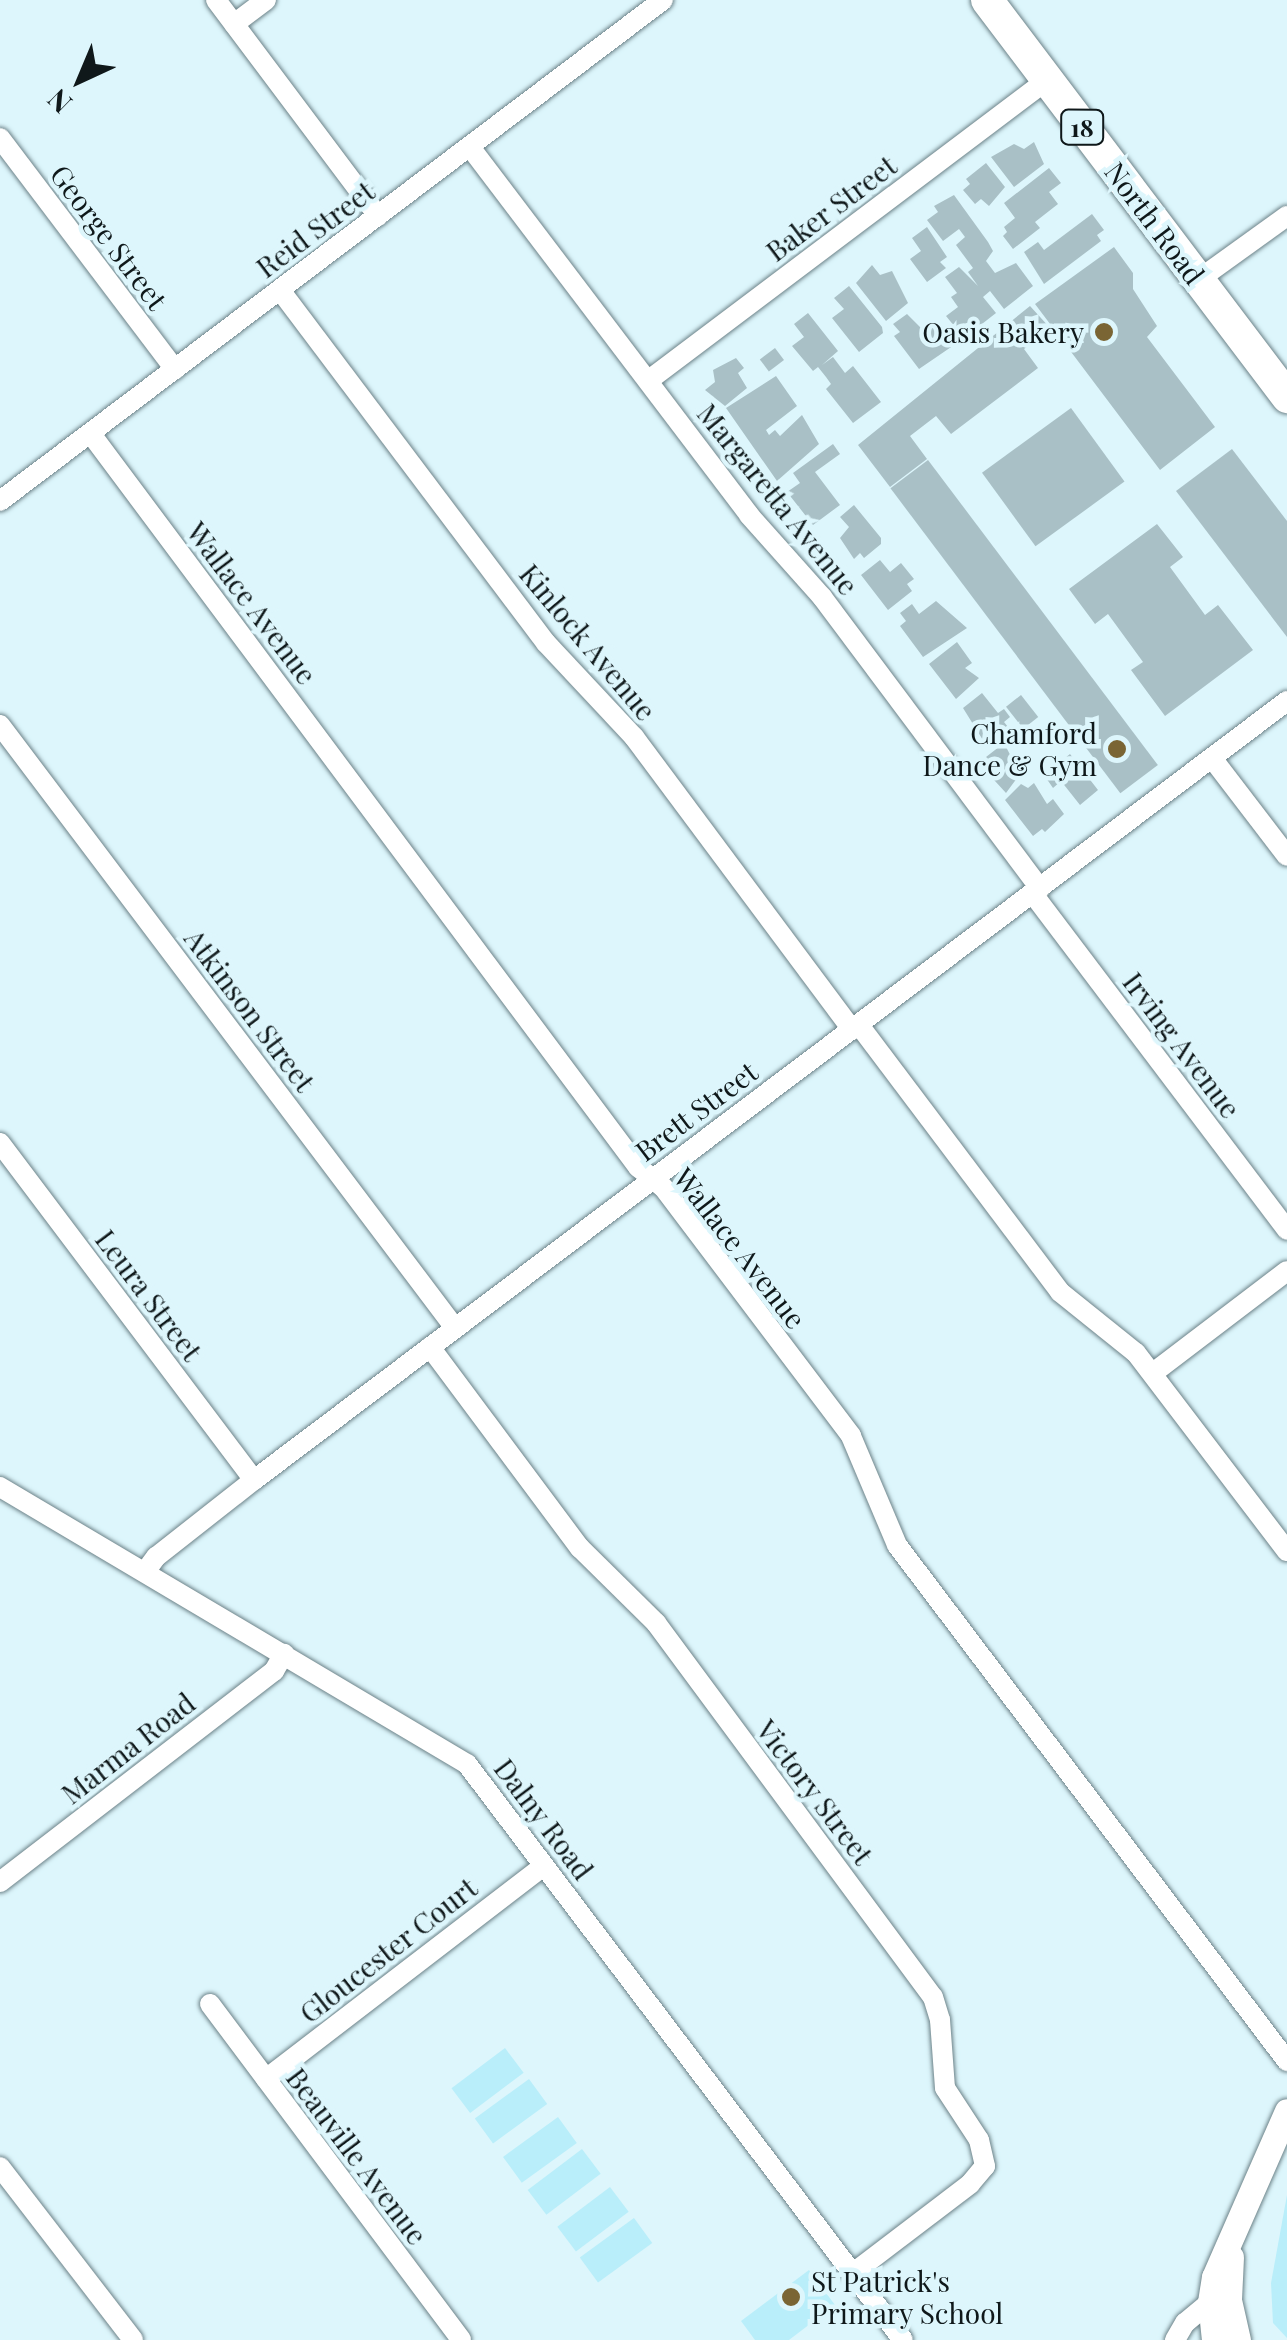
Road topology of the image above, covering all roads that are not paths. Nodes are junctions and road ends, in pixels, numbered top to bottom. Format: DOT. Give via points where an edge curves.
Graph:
graph roads {
  1 [pos="216,0"];
  2 [pos="266,0"];
  3 [pos="663,0"];
  4 [pos="987,0"];
  5 [pos="234,24"];
  6 [pos="1047,80"];
  7 [pos="0,138"];
  8 [pos="470,146"];
  9 [pos="378,216"];
  10 [pos="1287,216"];
  11 [pos="1198,280"];
  12 [pos="280,290"];
  13 [pos="175,369"];
  14 [pos="649,380"];
  15 [pos="1287,397"];
  16 [pos="91,434"];
  17 [pos="0,502"];
  18 [pos="1287,701"];
  19 [pos="0,725"];
  20 [pos="1212,758"];
  21 [pos="1287,856"];
  22 [pos="1037,891"];
  23 [pos="856,1027"];
  24 [pos="0,1143"];
  25 [pos="651,1179"];
  26 [pos="1287,1230"];
  27 [pos="1287,1271"];
  28 [pos="455,1328"];
  29 [pos="430,1347"];
  30 [pos="1152,1374"];
  31 [pos="254,1480"];
  32 [pos="0,1487"];
  33 [pos="1287,1551"];
  34 [pos="145,1572"];
  35 [pos="284,1654"];
  36 [pos="544,1866"];
  37 [pos="0,1882"];
  38 [pos="210,2004"];
  39 [pos="1287,2060"];
  40 [pos="266,2079"];
  41 [pos="1287,2111"];
  42 [pos="0,2167"];
  43 [pos="853,2273"];
  44 [pos="1220,2301"];
  45 [pos="133,2340"];
  46 [pos="460,2340"];
  47 [pos="904,2340"];
  48 [pos="1175,2340"];
  49 [pos="1214,2340"];
  50 [pos="1238,2340"];
  51 [pos="1252,2340"];
  1 -- 5 [label="street"];
  2 -- 5 [label="street"];
  3 -- 8 [label="street, Reid Street"];
  4 -- 6 [label="highway, North Road / 18"];
  5 -- 9 [label="street"];
  6 -- 11 [label="highway, North Road / 18"];
  6 -- 14 [label="street, Baker Street"];
  7 -- 13 [label="street, George Street"];
  8 -- 9 [label="street, Reid Street"];
  8 -- 14 [label="street, Margaretta Avenue"];
  9 -- 12 [label="street, Reid Street"];
  10 -- 11 [label="street"];
  11 -- 15 [label="highway, North Road / 18"];
  12 -- 13 [label="street, Reid Street"];
  12 -- 23 [label="street, Kinlock Avenue" via="546,643 634,738"];
  13 -- 16 [label="street, Reid Street"];
  14 -- 22 [label="street, Margaretta Avenue" via="748,515 822,596"];
  16 -- 17 [label="street, Reid Street"];
  16 -- 25 [label="street, Wallace Avenue"];
  18 -- 20 [label="street, Brett Street"];
  19 -- 28 [label="street, Atkinson Street"];
  20 -- 21 [label="street"];
  20 -- 22 [label="street, Brett Street"];
  22 -- 23 [label="street, Brett Street"];
  22 -- 26 [label="street, Irving Avenue"];
  23 -- 25 [label="street, Brett Street"];
  23 -- 30 [label="street, Kinlock Avenue" via="1060,1292"];
  24 -- 31 [label="street, Leura Street"];
  25 -- 28 [label="street, Brett Street"];
  25 -- 39 [label="street, Wallace Avenue" via="851,1436 898,1546"];
  27 -- 30 [label="street"];
  28 -- 29 [label="street, Brett Street"];
  29 -- 31 [label="street, Brett Street"];
  29 -- 43 [label="street, Victory Street" via="580,1548 656,1624 934,1997 946,2088 984,2150 985,2166"];
  30 -- 33 [label="street, Kinlock Avenue"];
  31 -- 34 [label="street, Brett Street" via="156,1556"];
  32 -- 34 [label="street, Dalny Road"];
  34 -- 35 [label="street, Dalny Road"];
  35 -- 36 [label="street, Dalny Road" via="467,1764"];
  35 -- 37 [label="street, Marma Road" via="274,1671"];
  36 -- 40 [label="street, Gloucester Court"];
  36 -- 43 [label="street, Dalny Road"];
  38 -- 40 [label="street, Beauville Avenue"];
  40 -- 46 [label="street, Beauville Avenue"];
  41 -- 44 [label="street" via="1236,2222"];
  42 -- 45 [label="street"];
  43 -- 47 [label="street, Dalny Road"];
  44 -- 48 [label="street" via="1185,2322"];
  44 -- 49 [label="street"];
  44 -- 50 [label="street"];
  44 -- 51 [label="street"];
}
